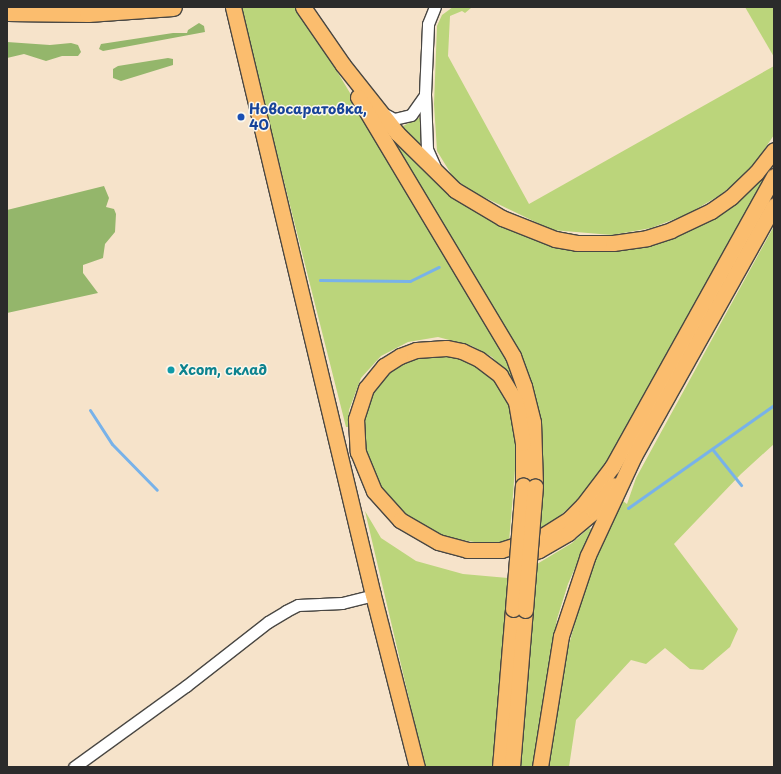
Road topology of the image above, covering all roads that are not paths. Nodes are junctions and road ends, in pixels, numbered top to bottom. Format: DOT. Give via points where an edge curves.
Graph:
graph roads {
  1 [pos="173,7"];
  2 [pos="233,7"];
  3 [pos="303,7"];
  4 [pos="435,7"];
  5 [pos="7,12"];
  6 [pos="343,65"];
  7 [pos="425,94"];
  8 [pos="380,111"];
  9 [pos="774,150"];
  10 [pos="440,176"];
  11 [pos="774,176"];
  12 [pos="774,206"];
  13 [pos="333,420"];
  14 [pos="634,456"];
  15 [pos="529,485"];
  16 [pos="373,594"];
  17 [pos="519,610"];
  18 [pos="74,767"];
  19 [pos="417,767"];
  20 [pos="500,767"];
  21 [pos="512,767"];
  22 [pos="540,767"];
  1 -- 5 [label="highway" via="88,13"];
  2 -- 13 [label="main road"];
  3 -- 6 [label="main road"];
  4 -- 7 [label="street" via="428,24"];
  6 -- 8 [label="main road"];
  6 -- 15 [label="main road" via="358,96 513,356 533,422"];
  7 -- 8 [label="street" via="411,115 394,119"];
  7 -- 10 [label="street" via="427,149"];
  8 -- 10 [label="main road" via="397,133"];
  9 -- 10 [label="main road" via="739,190 711,211 660,234 613,243 577,243 541,235 477,204 455,190"];
  11 -- 15 [label="main road" via="612,467 583,505 539,538 501,550 467,550 438,542 400,520 374,491 358,452 356,419 366,388 384,366 416,350 446,348 462,351 478,359 500,375 516,402"];
  12 -- 14 [label="main road"];
  13 -- 14 [label="main road" via="352,472 379,512 415,541 437,551 468,559 487,561 524,556 563,536 594,511"];
  13 -- 16 [label="main road"];
  14 -- 22 [label="main road" via="590,548 570,605 551,688"];
  15 -- 17 [label="main road, bridge"];
  16 -- 18 [label="street" via="342,603 298,606 274,618"];
  16 -- 19 [label="main road"];
  17 -- 20 [label="main road"];
  17 -- 21 [label="main road"];
}
